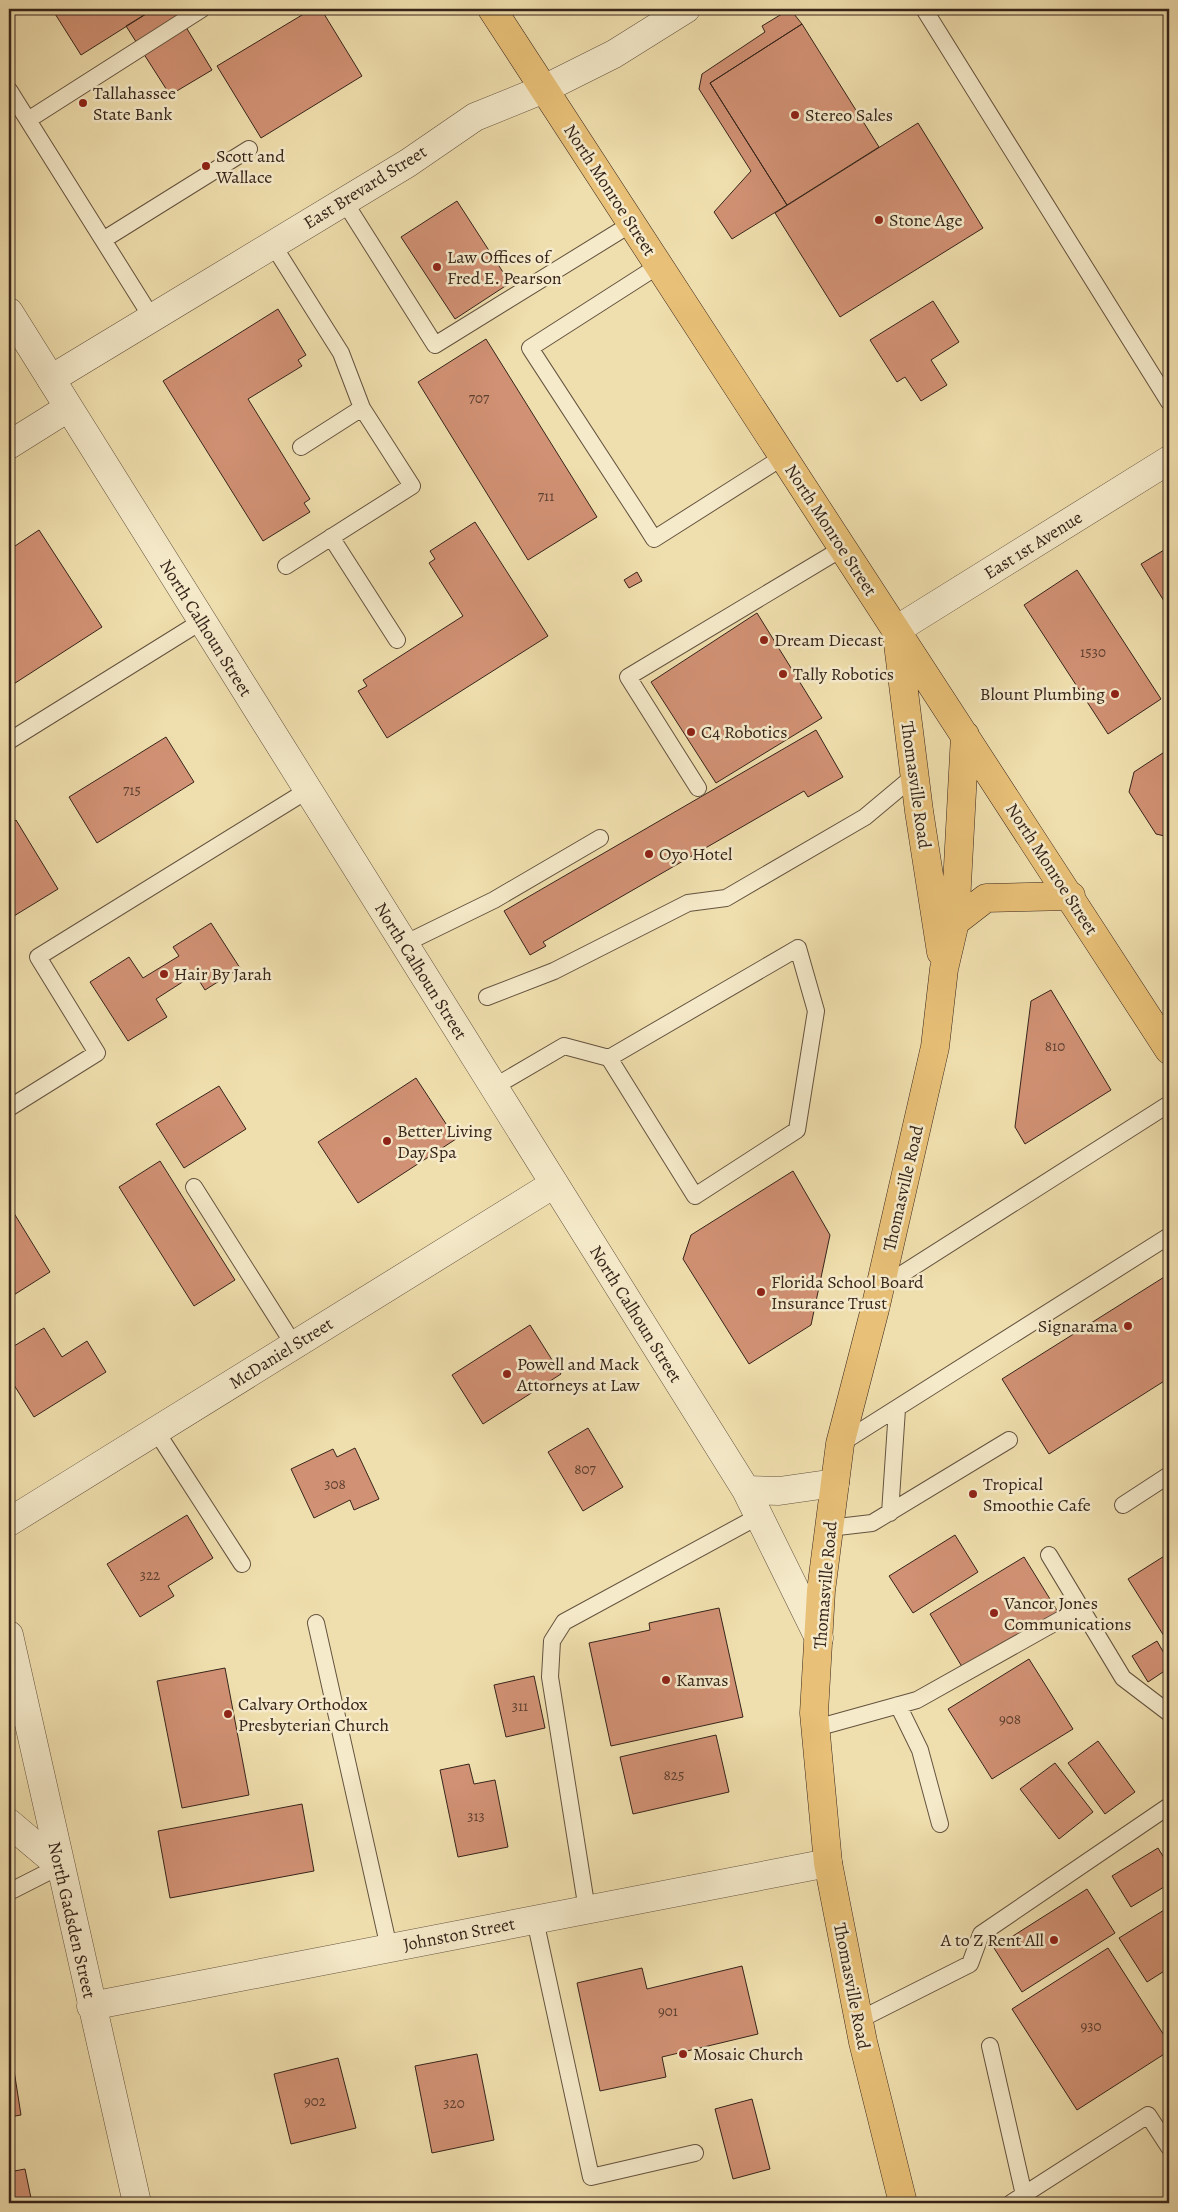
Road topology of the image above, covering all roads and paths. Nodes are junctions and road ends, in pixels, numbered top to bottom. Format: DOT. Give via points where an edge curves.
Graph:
graph roads {
  1 [pos="202,9"];
  2 [pos="492,9"];
  3 [pos="686,9"];
  4 [pos="924,9"];
  5 [pos="544,89"];
  6 [pos="9,90"];
  7 [pos="28,120"];
  8 [pos="249,149"];
  9 [pos="344,201"];
  10 [pos="631,224"];
  11 [pos="102,240"];
  12 [pos="273,245"];
  13 [pos="658,266"];
  14 [pos="9,312"];
  15 [pos="152,318"];
  16 [pos="51,379"];
  17 [pos="1169,402"];
  18 [pos="68,408"];
  19 [pos="362,408"];
  20 [pos="9,445"];
  21 [pos="301,447"];
  22 [pos="783,457"];
  23 [pos="1169,460"];
  24 [pos="331,537"];
  25 [pos="843,548"];
  26 [pos="286,566"];
  27 [pos="202,621"];
  28 [pos="896,630"];
  29 [pos="397,640"];
  30 [pos="965,735"];
  31 [pos="9,741"];
  32 [pos="914,776"];
  33 [pos="698,788"];
  34 [pos="308,790"];
  35 [pos="600,838"];
  36 [pos="1071,896"];
  37 [pos="955,922"];
  38 [pos="404,944"];
  39 [pos="944,969"];
  40 [pos="486,997"];
  41 [pos="1169,1050"];
  42 [pos="609,1058"];
  43 [pos="494,1087"];
  44 [pos="1169,1104"];
  45 [pos="9,1108"];
  46 [pos="554,1184"];
  47 [pos="194,1187"];
  48 [pos="1169,1236"];
  49 [pos="880,1288"];
  50 [pos="294,1345"];
  51 [pos="897,1408"];
  52 [pos="156,1431"];
  53 [pos="1008,1440"];
  54 [pos="840,1444"];
  55 [pos="1169,1475"];
  56 [pos="835,1483"];
  57 [pos="746,1490"];
  58 [pos="1123,1505"];
  59 [pos="890,1513"];
  60 [pos="759,1516"];
  61 [pos="9,1522"];
  62 [pos="830,1528"];
  63 [pos="1049,1555"];
  64 [pos="242,1564"];
  65 [pos="1080,1608"];
  66 [pos="316,1624"];
  67 [pos="9,1635"];
  68 [pos="819,1638"];
  69 [pos="898,1705"];
  70 [pos="1169,1712"];
  71 [pos="816,1728"];
  72 [pos="1169,1806"];
  73 [pos="9,1823"];
  74 [pos="940,1824"];
  75 [pos="828,1863"];
  76 [pos="60,1866"];
  77 [pos="9,1892"];
  78 [pos="587,1910"];
  79 [pos="535,1920"];
  80 [pos="390,1948"];
  81 [pos="91,2006"];
  82 [pos="859,2020"];
  83 [pos="990,2046"];
  84 [pos="1169,2147"];
  85 [pos="695,2154"];
  86 [pos="1018,2199"];
  87 [pos="137,2203"];
  88 [pos="903,2203"];
  1 -- 7 [label="lane"];
  2 -- 5 [label="main road, North Monroe Street"];
  3 -- 5 [label="street, East Brevard Street" via="614,54"];
  4 -- 17 [label="lane"];
  5 -- 9 [label="street, East Brevard Street" via="475,117"];
  5 -- 10 [label="main road, North Monroe Street"];
  6 -- 7 [label="lane"];
  7 -- 11 [label="lane"];
  8 -- 11 [label="lane"];
  9 -- 10 [label="lane" via="435,346"];
  9 -- 12 [label="street, East Brevard Street"];
  10 -- 13 [label="main road, North Monroe Street"];
  11 -- 15 [label="lane"];
  12 -- 15 [label="street, East Brevard Street"];
  12 -- 19 [label="lane" via="341,353"];
  13 -- 22 [label="main road, North Monroe Street"];
  13 -- 22 [label="lane" via="530,348 654,539"];
  14 -- 16 [label="street, North Calhoun Street"];
  15 -- 16 [label="street, East Brevard Street"];
  16 -- 18 [label="street, North Calhoun Street"];
  18 -- 20 [label="street"];
  18 -- 27 [label="street, North Calhoun Street"];
  19 -- 21 [label="lane"];
  19 -- 24 [label="lane" via="412,486"];
  22 -- 25 [label="main road, North Monroe Street"];
  23 -- 28 [label="street, East 1st Avenue"];
  24 -- 26 [label="lane"];
  24 -- 29 [label="lane"];
  25 -- 28 [label="main road, North Monroe Street"];
  25 -- 33 [label="lane" via="628,677"];
  27 -- 31 [label="lane"];
  27 -- 34 [label="street, North Calhoun Street"];
  28 -- 30 [label="main road, North Monroe Street"];
  28 -- 32 [label="main road, Thomasville Road"];
  30 -- 36 [label="main road, North Monroe Street"];
  30 -- 37 [label="main road, Thomasville Road"];
  32 -- 39 [label="main road, Thomasville Road"];
  32 -- 40 [label="lane" via="866,817 726,898 688,902 554,971"];
  34 -- 38 [label="street, North Calhoun Street"];
  34 -- 45 [label="lane" via="38,957 97,1053"];
  35 -- 38 [label="lane" via="494,900"];
  36 -- 37 [label="main road" via="986,898"];
  36 -- 41 [label="main road, North Monroe Street"];
  37 -- 39 [label="main road, Thomasville Road"];
  38 -- 43 [label="street, North Calhoun Street"];
  39 -- 49 [label="main road, Thomasville Road" via="935,1047"];
  42 -- 42 [label="lane" via="673,1020 798,948 816,1011 797,1130 695,1196"];
  42 -- 43 [label="lane" via="564,1046"];
  43 -- 46 [label="street, North Calhoun Street"];
  44 -- 49 [label="lane"];
  46 -- 50 [label="street, McDaniel Street"];
  46 -- 57 [label="street, North Calhoun Street"];
  47 -- 50 [label="lane"];
  48 -- 51 [label="lane"];
  49 -- 54 [label="main road, Thomasville Road"];
  50 -- 52 [label="street, McDaniel Street"];
  51 -- 54 [label="lane"];
  51 -- 59 [label="lane"];
  52 -- 61 [label="street, McDaniel Street"];
  52 -- 64 [label="lane"];
  53 -- 59 [label="lane"];
  54 -- 56 [label="main road, Thomasville Road"];
  55 -- 58 [label="lane"];
  56 -- 57 [label="street" via="779,1491"];
  56 -- 62 [label="main road, Thomasville Road"];
  57 -- 60 [label="street, North Calhoun Street"];
  59 -- 62 [label="lane" via="872,1523"];
  60 -- 68 [label="street, North Calhoun Street"];
  60 -- 78 [label="lane" via="564,1622 552,1641 550,1677"];
  62 -- 68 [label="main road, Thomasville Road" via="821,1591"];
  63 -- 65 [label="lane"];
  65 -- 69 [label="lane" via="917,1700"];
  65 -- 70 [label="lane" via="1123,1678"];
  66 -- 80 [label="lane"];
  67 -- 76 [label="street, North Gadsden Street"];
  68 -- 71 [label="main road, Thomasville Road"];
  69 -- 71 [label="lane"];
  69 -- 74 [label="lane" via="920,1750"];
  71 -- 75 [label="main road, Thomasville Road"];
  72 -- 82 [label="lane" via="981,1934 970,1964"];
  73 -- 76 [label="street"];
  75 -- 78 [label="street, Johnston Street"];
  75 -- 82 [label="main road, Thomasville Road"];
  76 -- 77 [label="lane"];
  76 -- 81 [label="street, North Gadsden Street"];
  78 -- 79 [label="street, Johnston Street"];
  79 -- 80 [label="street, Johnston Street"];
  79 -- 85 [label="lane" via="591,2177"];
  80 -- 81 [label="street, Johnston Street"];
  81 -- 87 [label="street, North Gadsden Street"];
  82 -- 88 [label="main road, Thomasville Road"];
  83 -- 86 [label="lane"];
  84 -- 86 [label="lane" via="1148,2115"];
}
